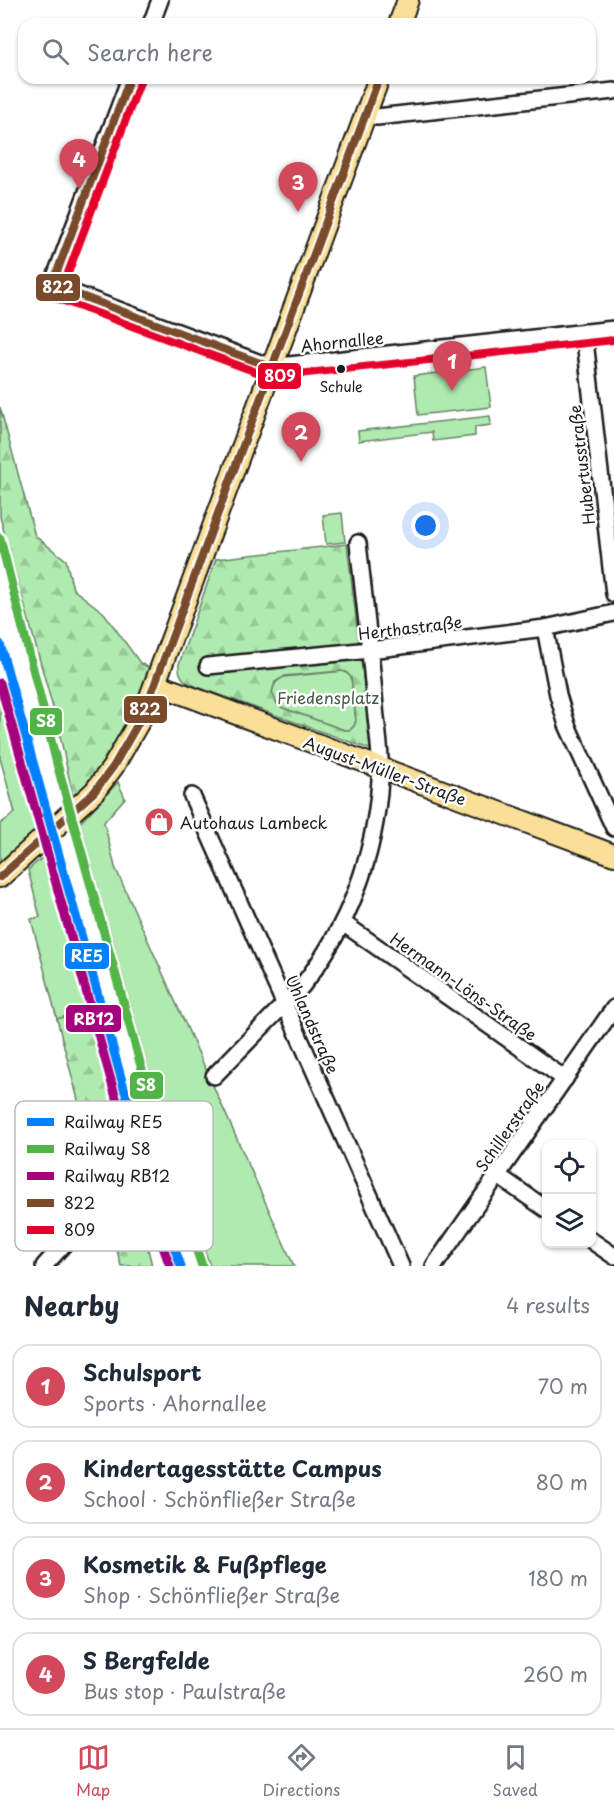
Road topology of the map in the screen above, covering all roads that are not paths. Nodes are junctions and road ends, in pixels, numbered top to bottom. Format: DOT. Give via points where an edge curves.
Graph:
graph roads {
  1 [pos="160,0"];
  2 [pos="408,0"];
  3 [pos="153,18"];
  4 [pos="401,18"];
  5 [pos="128,84"];
  6 [pos="377,84"];
  7 [pos="614,91"];
  8 [pos="366,113"];
  9 [pos="614,329"];
  10 [pos="584,332"];
  11 [pos="271,368"];
  12 [pos="358,543"];
  13 [pos="614,594"];
  14 [pos="614,613"];
  15 [pos="545,628"];
  16 [pos="370,650"];
  17 [pos="208,666"];
  18 [pos="156,684"];
  19 [pos="381,768"];
  20 [pos="192,796"];
  21 [pos="614,828"];
  22 [pos="613,852"];
  23 [pos="0,877"];
  24 [pos="343,923"];
  25 [pos="285,1004"];
  26 [pos="614,1008"];
  27 [pos="213,1076"];
  28 [pos="565,1078"];
  29 [pos="497,1175"];
  30 [pos="542,1206"];
  31 [pos="596,1244"];
  32 [pos="59,1251"];
  33 [pos="614,1256"];
  34 [pos="45,1266"];
  35 [pos="401,1266"];
  36 [pos="434,1266"];
  1 -- 3 [label="street"];
  2 -- 4 [label="main road"];
  5 -- 11 [label="street, Ahornallee" via="52,285"];
  6 -- 8 [label="main road"];
  7 -- 8 [label="street" via="377,117"];
  8 -- 11 [label="main road"];
  9 -- 10 [label="street, Ahornallee"];
  10 -- 11 [label="street, Ahornallee"];
  10 -- 13 [label="street, Hubertusstraße"];
  11 -- 18 [label="main road"];
  12 -- 16 [label="street"];
  14 -- 15 [label="street, Herthastraße"];
  15 -- 16 [label="street, Herthastraße"];
  15 -- 21 [label="street" via="567,725"];
  16 -- 17 [label="street, Herthastraße"];
  16 -- 19 [label="street"];
  18 -- 19 [label="main road, August-Müller-Straße"];
  18 -- 23 [label="main road" via="120,756 98,787"];
  19 -- 22 [label="main road, August-Müller-Straße"];
  19 -- 24 [label="street" via="367,860"];
  20 -- 25 [label="street, Uhlandstraße"];
  24 -- 25 [label="street" via="314,971"];
  24 -- 28 [label="street, Hermann-Löns-Straße"];
  25 -- 27 [label="street"];
  25 -- 35 [label="street, Uhlandstraße"];
  26 -- 28 [label="street, Schillerstraße"];
  28 -- 29 [label="street, Schillerstraße"];
  29 -- 30 [label="street"];
  29 -- 36 [label="street, Schillerstraße"];
  31 -- 33 [label="street"];
  32 -- 34 [label="street"];
}
